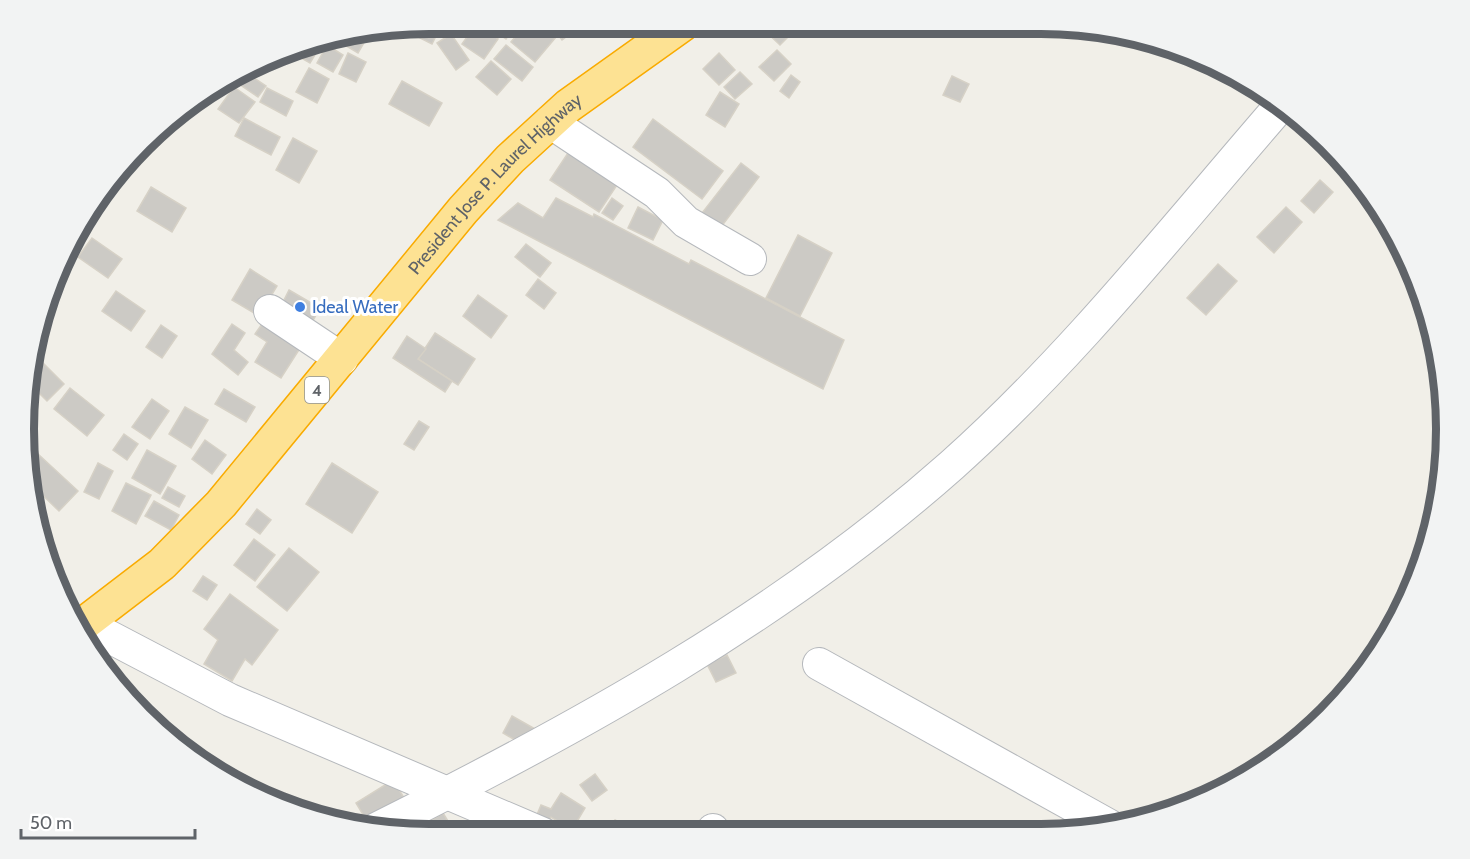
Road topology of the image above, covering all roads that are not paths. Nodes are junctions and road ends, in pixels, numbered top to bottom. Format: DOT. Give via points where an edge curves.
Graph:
graph roads {
  1 [pos="668,34"];
  2 [pos="1275,112"];
  3 [pos="550,122"];
  4 [pos="750,259"];
  5 [pos="270,311"];
  6 [pos="342,359"];
  7 [pos="85,623"];
  8 [pos="87,627"];
  9 [pos="819,664"];
  10 [pos="448,793"];
  11 [pos="1099,820"];
  12 [pos="389,822"];
  13 [pos="520,824"];
  1 -- 3 [label="highway, President Jose P. Laurel Highway / 4"];
  2 -- 10 [label="street" via="1077,341 952,464 833,562 722,638"];
  3 -- 4 [label="street" via="657,193 686,222"];
  3 -- 6 [label="highway, President Jose P. Laurel Highway / 4" via="463,210"];
  5 -- 6 [label="street"];
  6 -- 7 [label="highway, President Jose P. Laurel Highway / 4" via="221,504 162,564"];
  8 -- 10 [label="street" via="230,700"];
  9 -- 11 [label="street"];
  10 -- 12 [label="street"];
  10 -- 13 [label="street"];
}
